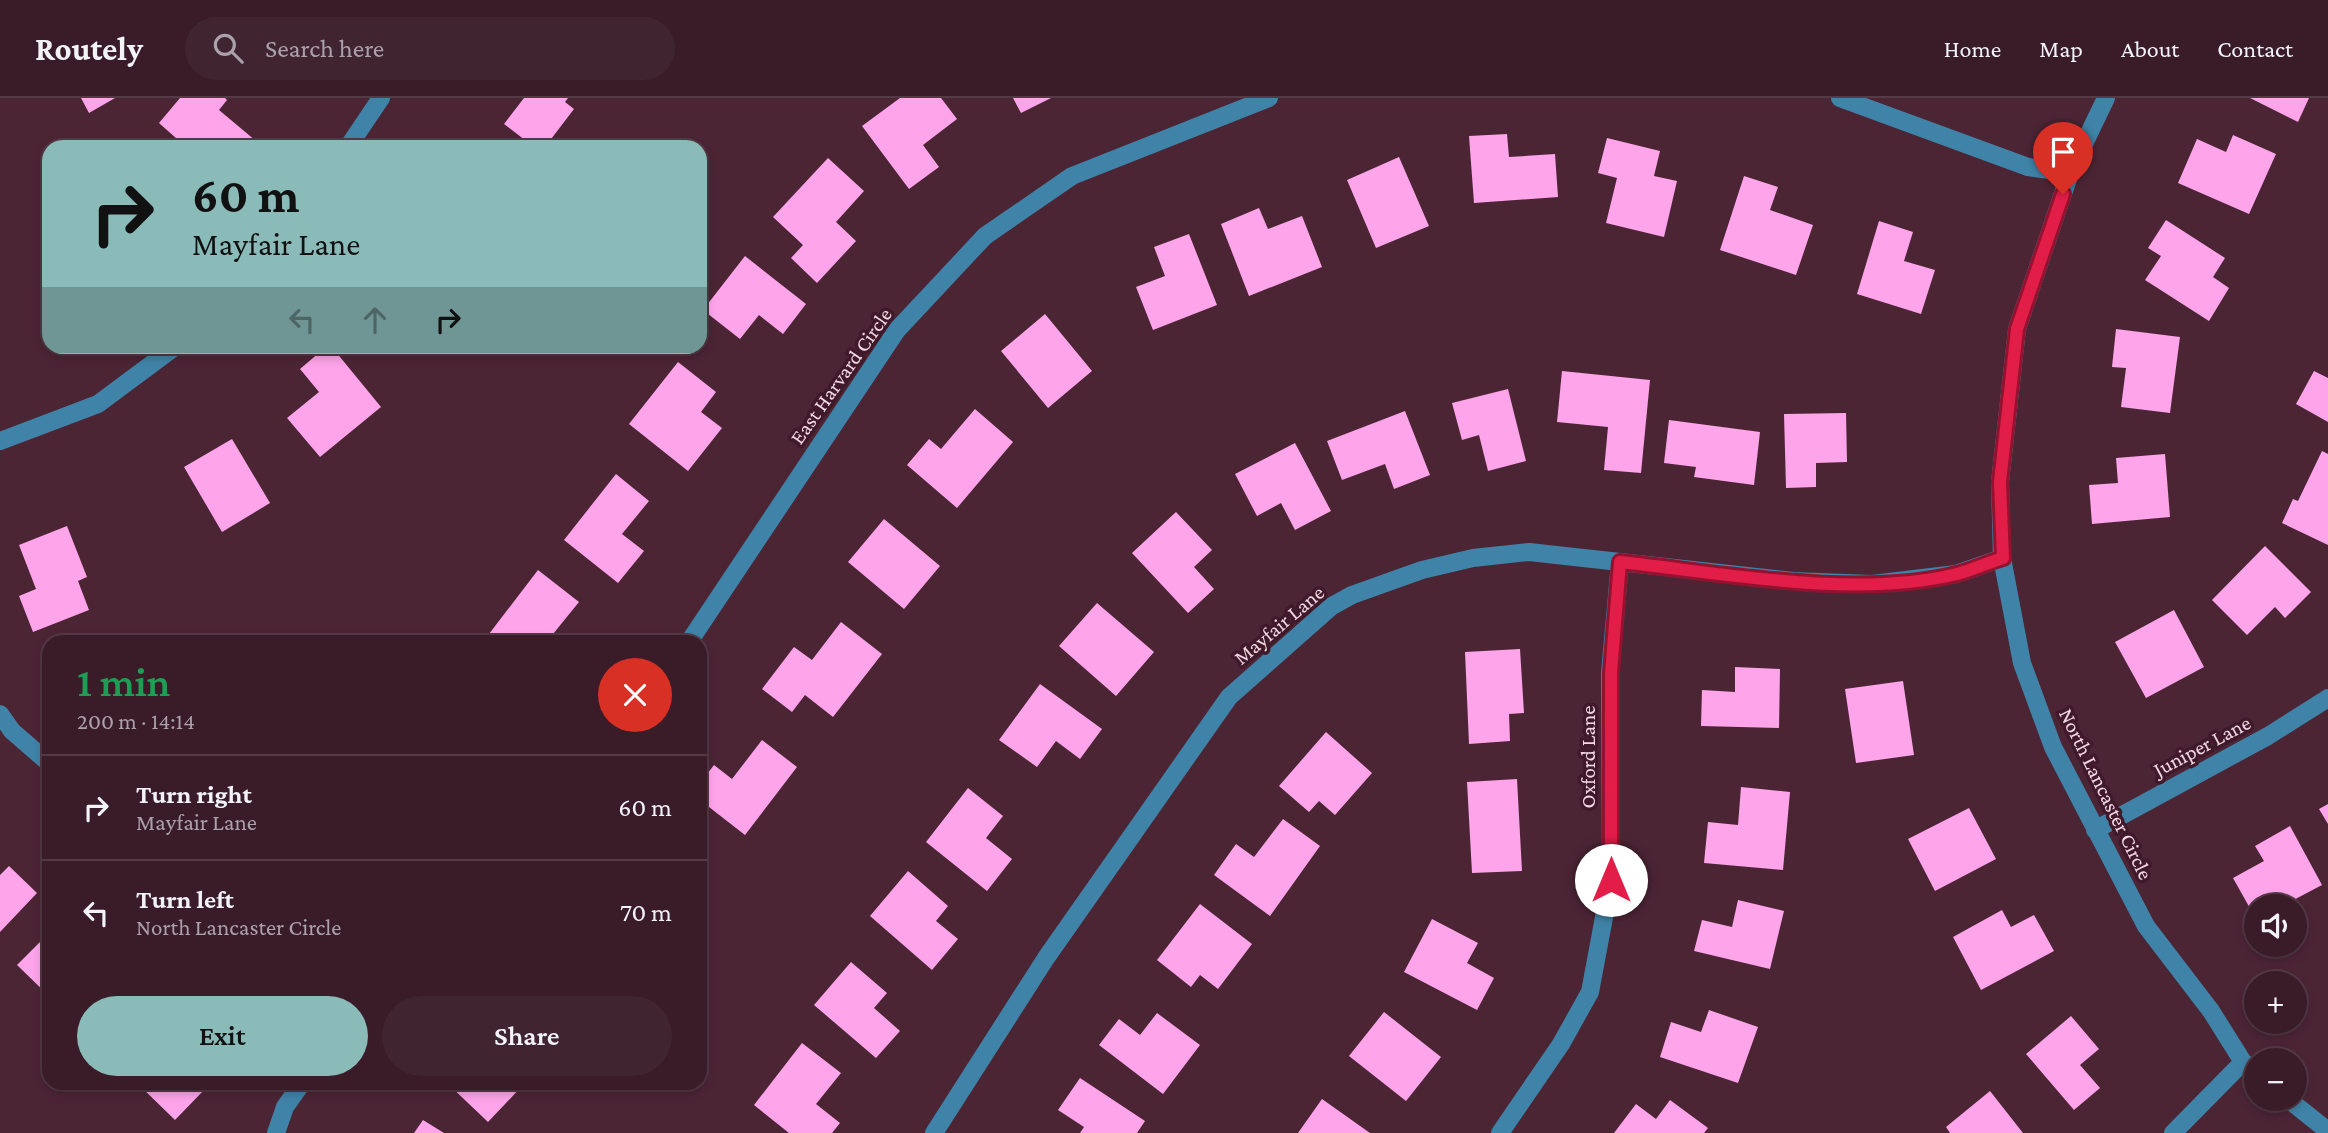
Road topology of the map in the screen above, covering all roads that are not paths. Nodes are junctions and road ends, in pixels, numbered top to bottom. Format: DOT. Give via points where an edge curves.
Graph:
graph roads {
  1 [pos="381,98"];
  2 [pos="1269,98"];
  3 [pos="1840,98"];
  4 [pos="2106,98"];
  5 [pos="353,140"];
  6 [pos="2070,173"];
  7 [pos="165,354"];
  8 [pos="0,441"];
  9 [pos="2003,558"];
  10 [pos="1620,562"];
  11 [pos="695,635"];
  12 [pos="2328,698"];
  13 [pos="0,714"];
  14 [pos="42,757"];
  15 [pos="2095,830"];
  16 [pos="2244,1060"];
  17 [pos="2244,1071"];
  18 [pos="297,1090"];
  19 [pos="2303,1111"];
  20 [pos="2328,1131"];
  21 [pos="276,1133"];
  22 [pos="934,1133"];
  23 [pos="1500,1133"];
  24 [pos="2173,1133"];
  1 -- 5 [label="street"];
  2 -- 11 [label="street, East Harvard Circle" via="1072,176 985,236 897,330"];
  3 -- 6 [label="street" via="2028,167"];
  4 -- 6 [label="street, North Lancaster Circle"];
  6 -- 9 [label="street, North Lancaster Circle" via="2017,329 2000,482"];
  7 -- 8 [label="street" via="98,404"];
  9 -- 10 [label="street, Mayfair Lane" via="1956,574 1872,584"];
  9 -- 15 [label="street, North Lancaster Circle" via="2022,663 2053,747"];
  10 -- 22 [label="street, Mayfair Lane" via="1529,552 1473,558 1379,583 1332,606 1229,697 1046,958"];
  10 -- 23 [label="street, Oxford Lane" via="1611,673 1611,880 1590,992 1562,1044"];
  12 -- 15 [label="street, Juniper Lane"];
  13 -- 14 [label="street"];
  15 -- 16 [label="street, North Lancaster Circle" via="2146,926"];
  17 -- 24 [label="street"];
  18 -- 21 [label="street"];
  19 -- 20 [label="street"];
}
